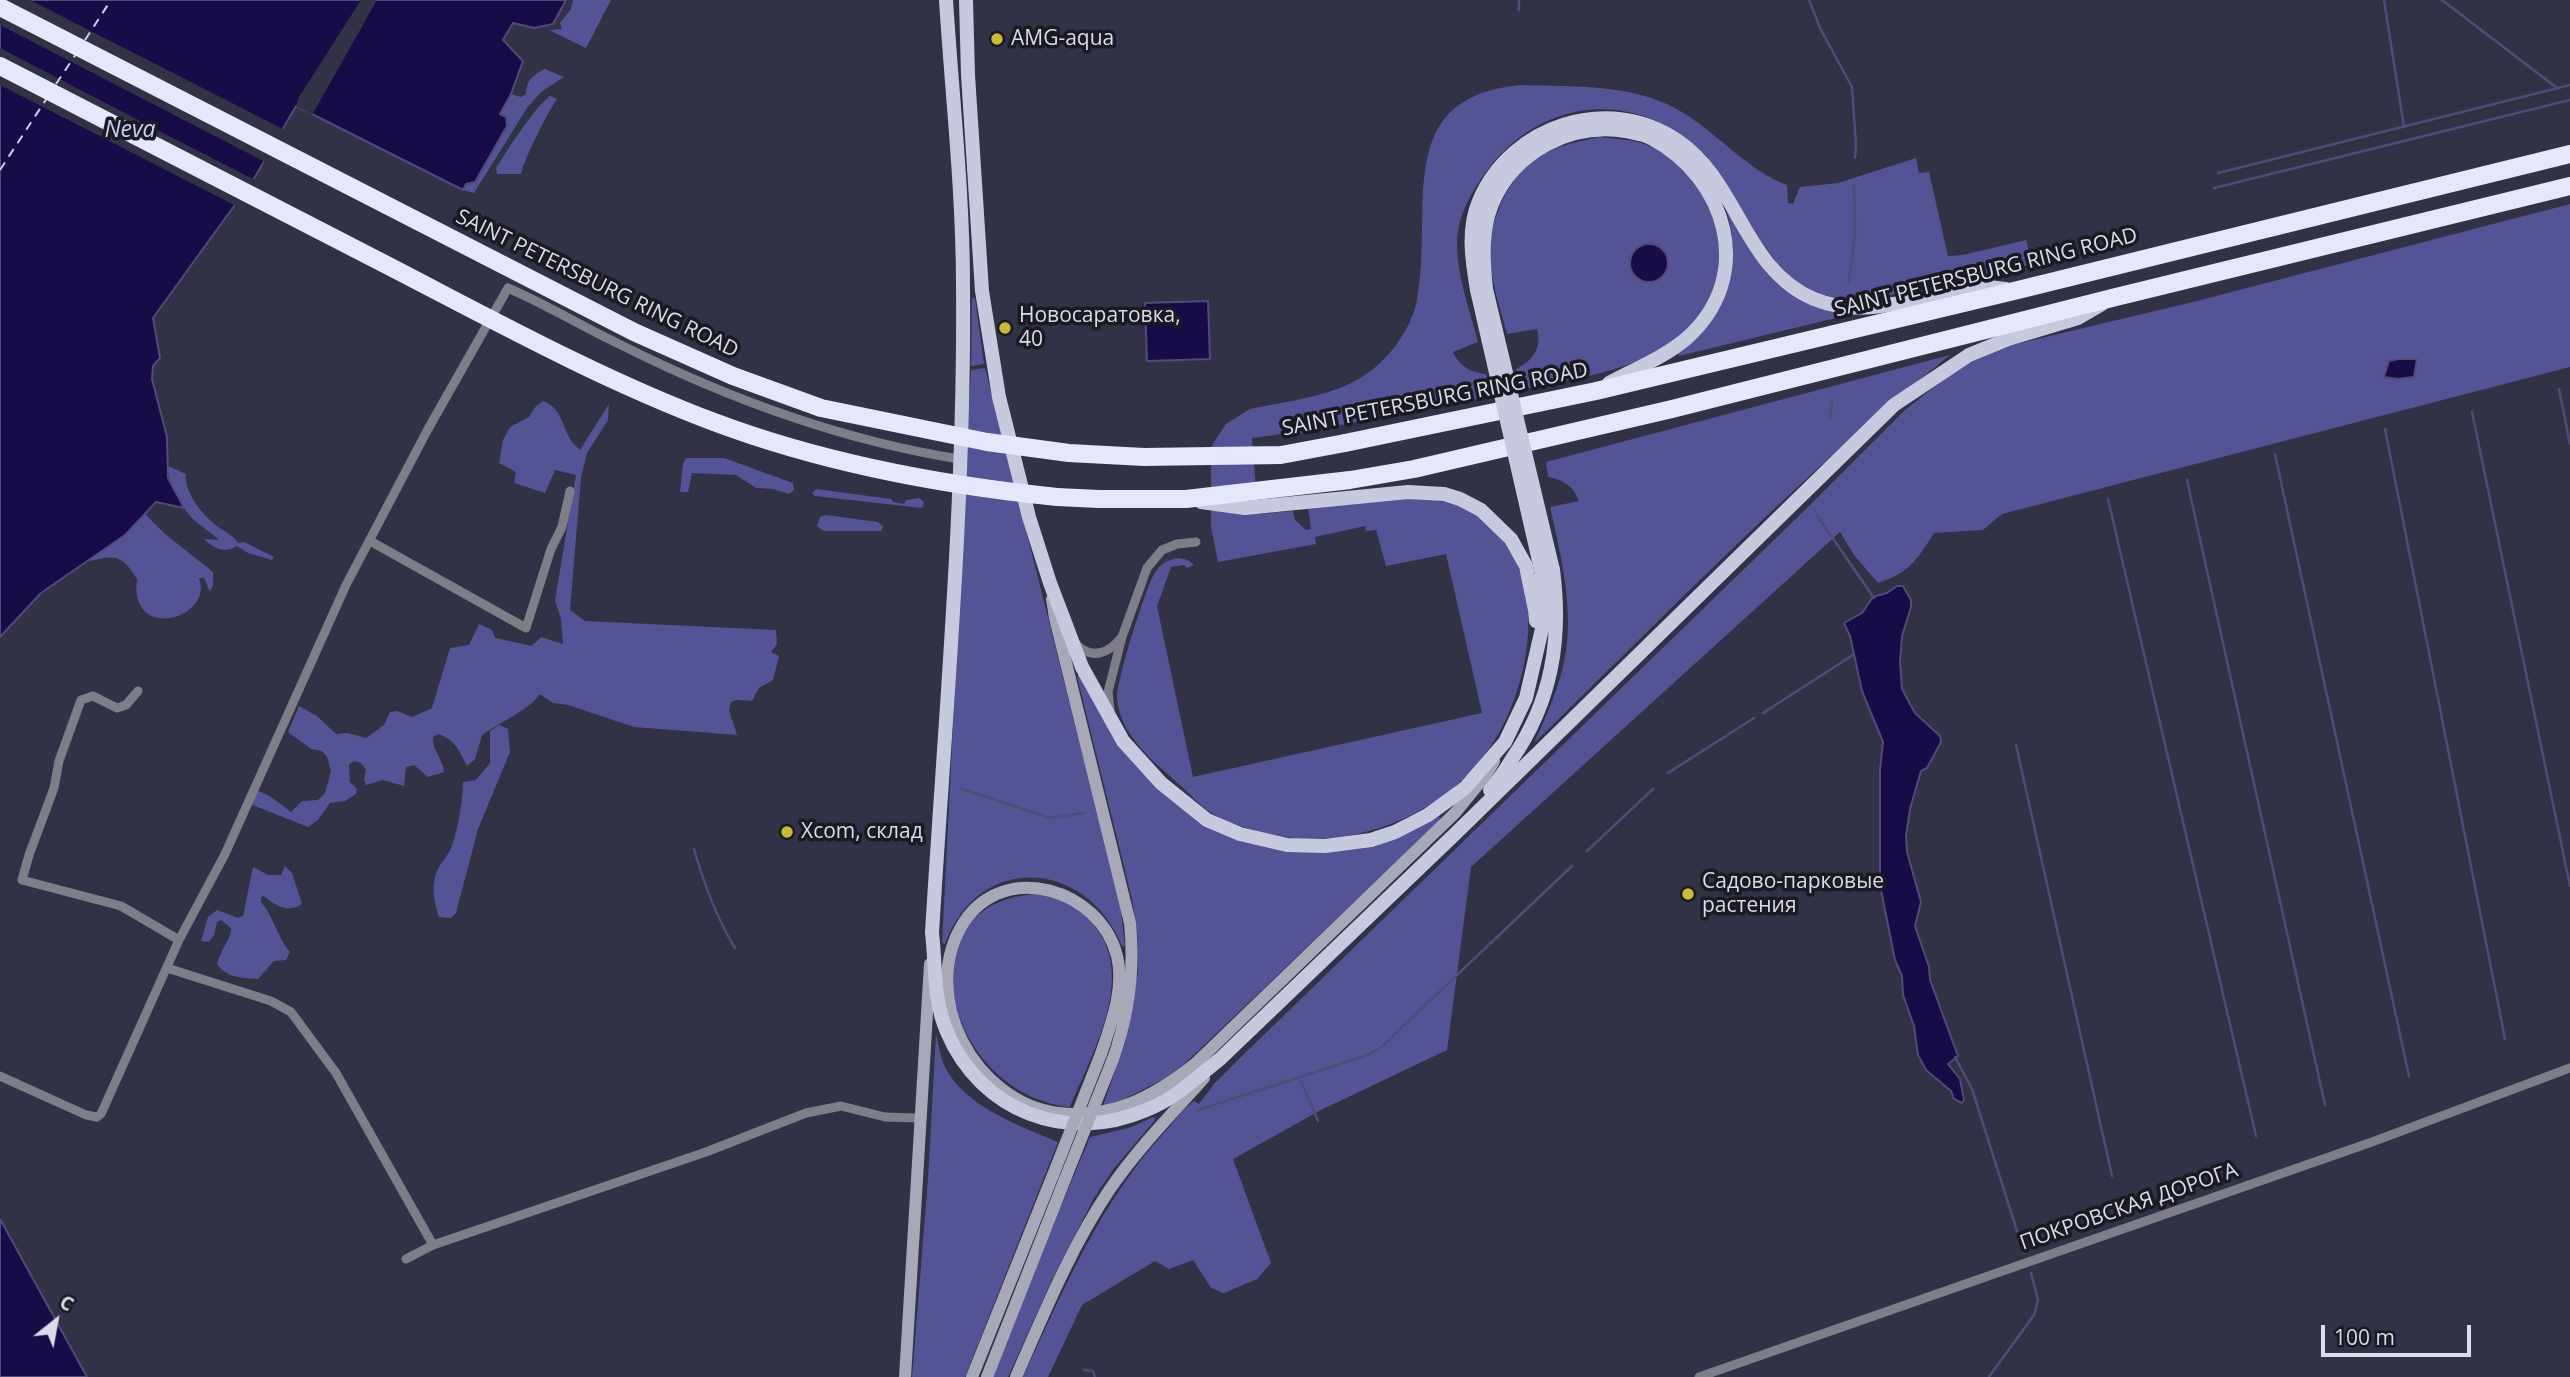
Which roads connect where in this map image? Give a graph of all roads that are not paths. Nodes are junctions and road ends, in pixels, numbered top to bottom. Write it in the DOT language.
graph roads {
  1 [pos="946,0"];
  2 [pos="966,0"];
  3 [pos="0,7"];
  4 [pos="0,66"];
  5 [pos="2570,154"];
  6 [pos="2570,186"];
  7 [pos="1481,289"];
  8 [pos="2018,290"];
  9 [pos="2116,297"];
  10 [pos="1596,391"];
  11 [pos="959,459"];
  12 [pos="570,491"];
  13 [pos="1186,499"];
  14 [pos="370,541"];
  15 [pos="1196,542"];
  16 [pos="1547,572"];
  17 [pos="1050,583"];
  18 [pos="1122,637"];
  19 [pos="1072,639"];
  20 [pos="1536,652"];
  21 [pos="138,691"];
  22 [pos="1112,722"];
  23 [pos="1505,742"];
  24 [pos="1455,834"];
  25 [pos="932,933"];
  26 [pos="178,940"];
  27 [pos="167,968"];
  28 [pos="1107,1057"];
  29 [pos="1220,1059"];
  30 [pos="2570,1068"];
  31 [pos="0,1076"];
  32 [pos="919,1118"];
  33 [pos="1059,1177"];
  34 [pos="433,1245"];
  35 [pos="406,1259"];
  36 [pos="905,1377"];
  37 [pos="972,1377"];
  38 [pos="987,1377"];
  39 [pos="1016,1377"];
  40 [pos="1699,1377"];
  1 -- 11 [label="main road"];
  2 -- 17 [label="main road"];
  3 -- 10 [label="highway, SAINT PETERSBURG RING ROAD, bridge"];
  4 -- 13 [label="highway, bridge"];
  5 -- 8 [label="highway, SAINT PETERSBURG RING ROAD"];
  6 -- 9 [label="highway"];
  7 -- 8 [label="main road"];
  7 -- 10 [label="main road"];
  7 -- 16 [label="main road, bridge"];
  8 -- 10 [label="highway, SAINT PETERSBURG RING ROAD"];
  9 -- 13 [label="highway"];
  9 -- 24 [label="main road"];
  11 -- 14 [label="street"];
  11 -- 25 [label="main road"];
  12 -- 14 [label="street"];
  13 -- 20 [label="main road"];
  14 -- 26 [label="street"];
  15 -- 18 [label="street"];
  16 -- 20 [label="main road"];
  16 -- 24 [label="main road"];
  17 -- 19 [label="main road"];
  17 -- 28 [label="main road"];
  18 -- 19 [label="street"];
  18 -- 22 [label="street"];
  19 -- 22 [label="main road"];
  20 -- 23 [label="main road"];
  21 -- 26 [label="street"];
  22 -- 23 [label="main road"];
  23 -- 28 [label="main road"];
  24 -- 29 [label="main road"];
  25 -- 29 [label="main road"];
  25 -- 32 [label="main road"];
  26 -- 27 [label="street"];
  27 -- 31 [label="street"];
  27 -- 34 [label="street"];
  28 -- 33 [label="main road, bridge"];
  29 -- 39 [label="main road"];
  30 -- 40 [label="street, ПОКРОВСКАЯ ДОРОГА"];
  32 -- 34 [label="street"];
  32 -- 36 [label="main road"];
  33 -- 37 [label="main road"];
  33 -- 38 [label="main road"];
  34 -- 35 [label="street"];
}
